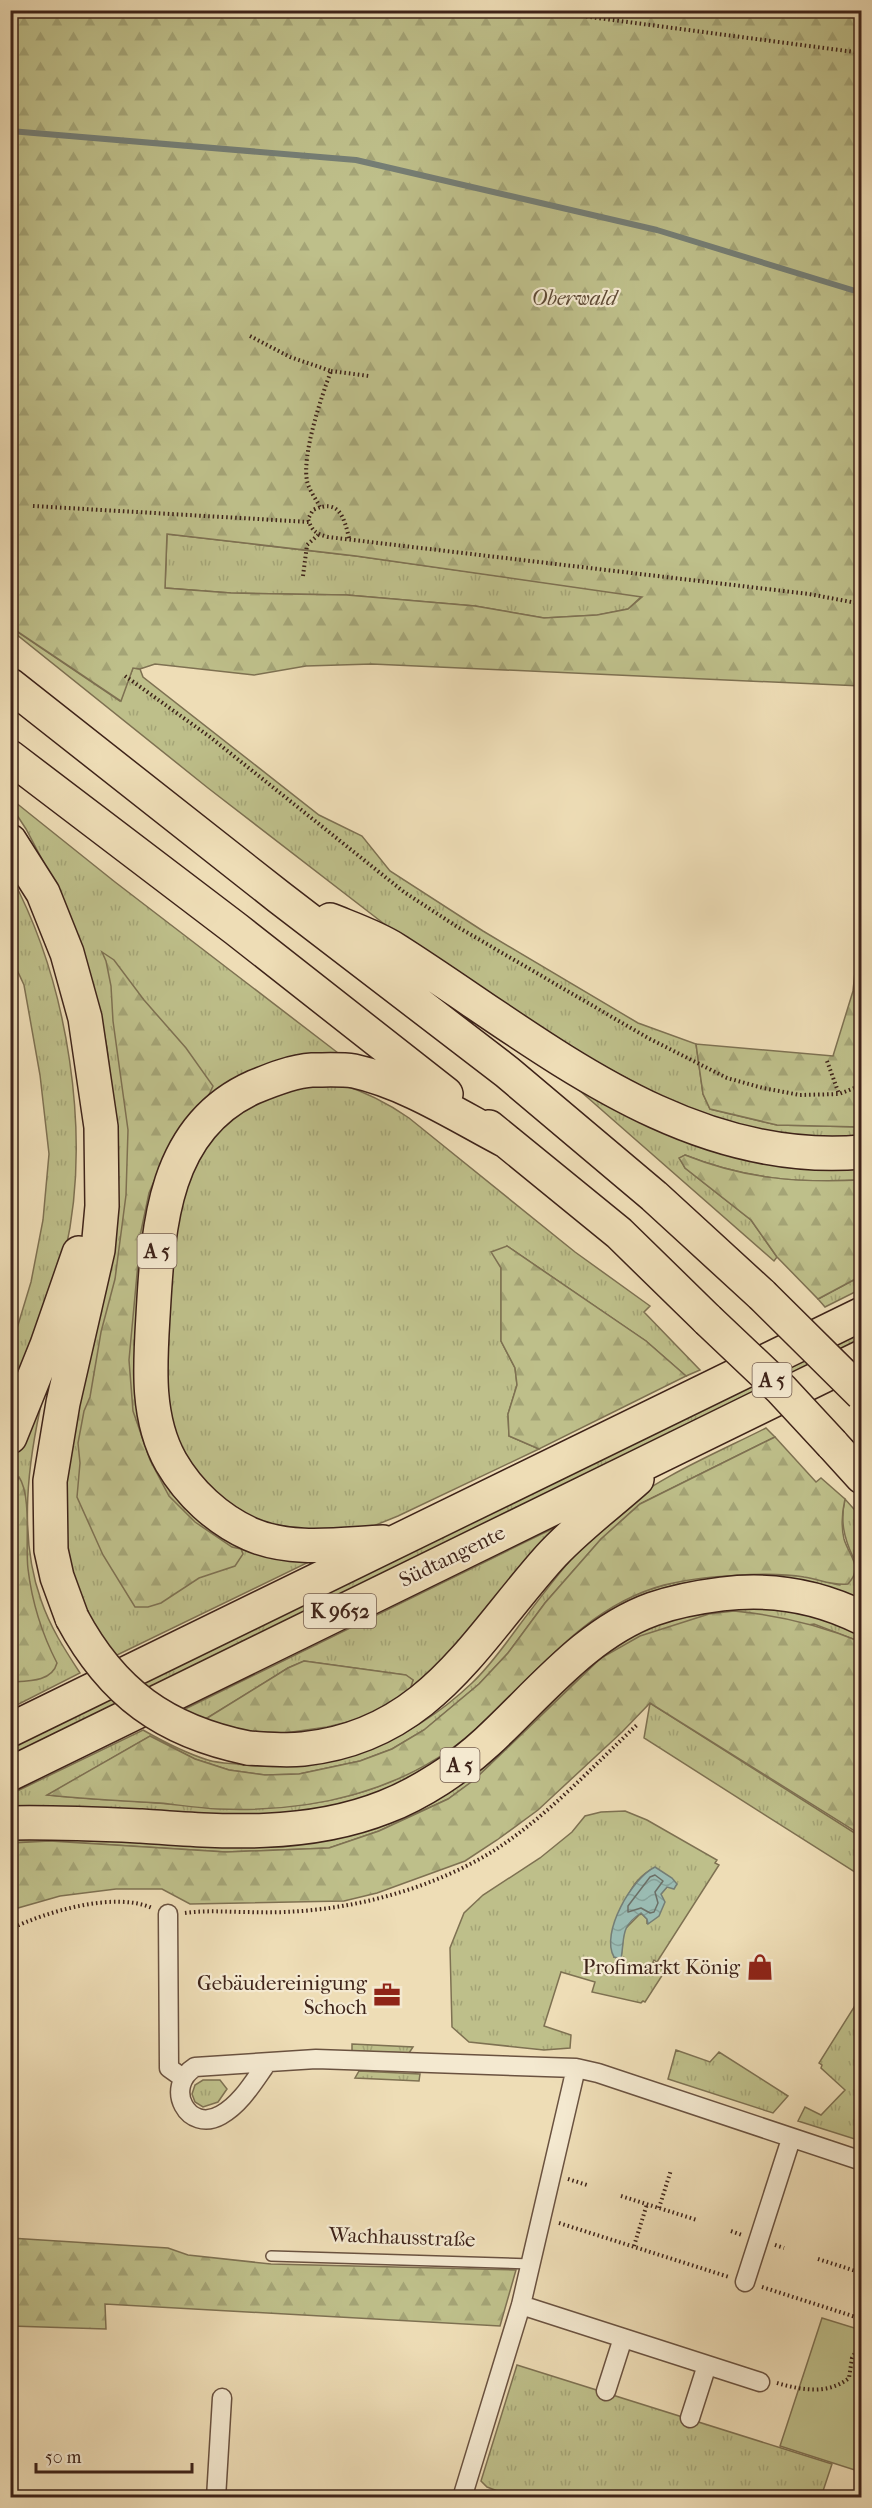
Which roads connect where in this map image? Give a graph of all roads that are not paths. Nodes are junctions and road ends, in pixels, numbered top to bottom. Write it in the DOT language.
graph roads {
  1 [pos="10,685"];
  2 [pos="10,758"];
  3 [pos="10,841"];
  4 [pos="279,897"];
  5 [pos="506,1141"];
  6 [pos="861,1152"];
  7 [pos="101,1176"];
  8 [pos="861,1314"];
  9 [pos="861,1357"];
  10 [pos="861,1394"];
  11 [pos="10,1437"];
  12 [pos="670,1451"];
  13 [pos="861,1477"];
  14 [pos="397,1541"];
  15 [pos="861,1618"];
  16 [pos="10,1731"];
  17 [pos="10,1774"];
  18 [pos="10,1823"];
  19 [pos="174,1914"];
  20 [pos="267,2063"];
  21 [pos="576,2068"];
  22 [pos="183,2078"];
  23 [pos="791,2139"];
  24 [pos="861,2161"];
  25 [pos="271,2256"];
  26 [pos="531,2264"];
  27 [pos="745,2282"];
  28 [pos="521,2305"];
  29 [pos="623,2338"];
  30 [pos="707,2365"];
  31 [pos="760,2382"];
  32 [pos="606,2391"];
  33 [pos="222,2398"];
  34 [pos="690,2418"];
  35 [pos="216,2498"];
  36 [pos="462,2498"];
  1 -- 4 [label="highway, A 5"];
  2 -- 5 [label="highway, A 5"];
  3 -- 7 [label="highway"];
  4 -- 6 [label="highway, A 5"];
  4 -- 10 [label="highway, A 5, bridge"];
  5 -- 13 [label="highway, A 5, bridge"];
  5 -- 14 [label="highway, A 5"];
  7 -- 11 [label="highway"];
  7 -- 12 [label="highway, K 9652, bridge"];
  8 -- 14 [label="highway, Südtangente / K 9652"];
  9 -- 12 [label="highway, Südtangente / K 9652"];
  12 -- 17 [label="highway, Südtangente / K 9652"];
  14 -- 16 [label="highway, Südtangente / K 9652"];
  15 -- 18 [label="highway, A 5"];
  19 -- 22 [label="street"];
  20 -- 21 [label="street"];
  20 -- 22 [label="street"];
  20 -- 22 [label="street"];
  21 -- 23 [label="street"];
  21 -- 26 [label="street"];
  23 -- 24 [label="street"];
  23 -- 27 [label="street"];
  25 -- 26 [label="lane, Wachhausstraße"];
  26 -- 28 [label="street"];
  28 -- 29 [label="street"];
  28 -- 36 [label="street"];
  29 -- 30 [label="street"];
  29 -- 32 [label="street"];
  30 -- 31 [label="street"];
  30 -- 34 [label="street"];
  33 -- 35 [label="street"];
}
